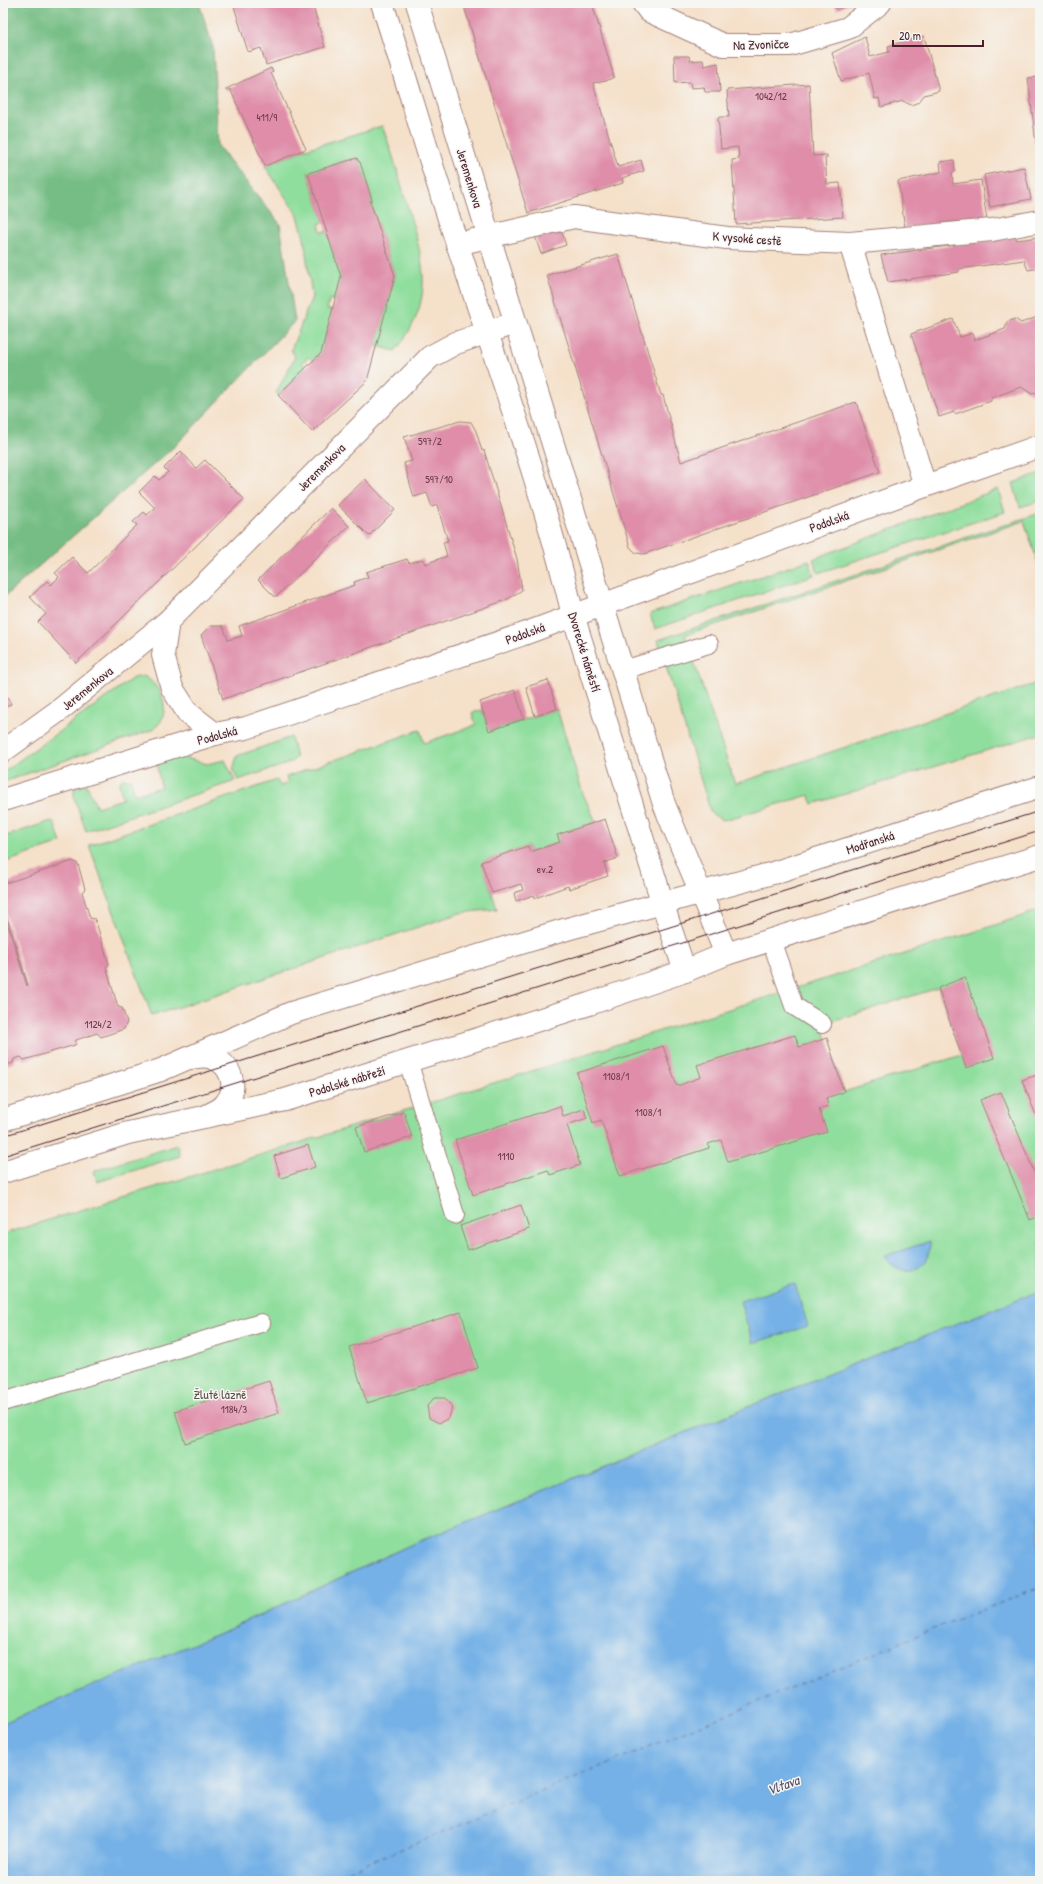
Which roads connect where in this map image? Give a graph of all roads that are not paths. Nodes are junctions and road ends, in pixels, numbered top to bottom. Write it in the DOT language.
graph roads {
  1 [pos="382,3"];
  2 [pos="417,3"];
  3 [pos="643,3"];
  4 [pos="880,3"];
  5 [pos="1040,221"];
  6 [pos="488,237"];
  7 [pos="850,243"];
  8 [pos="457,244"];
  9 [pos="516,323"];
  10 [pos="487,333"];
  11 [pos="1040,446"];
  12 [pos="925,486"];
  13 [pos="602,605"];
  14 [pos="573,615"];
  15 [pos="168,621"];
  16 [pos="709,644"];
  17 [pos="623,670"];
  18 [pos="216,734"];
  19 [pos="3,751"];
  20 [pos="1040,787"];
  21 [pos="3,800"];
  22 [pos="1040,856"];
  23 [pos="700,894"];
  24 [pos="663,903"];
  25 [pos="771,940"];
  26 [pos="726,954"];
  27 [pos="685,971"];
  28 [pos="822,1024"];
  29 [pos="185,1059"];
  30 [pos="408,1062"];
  31 [pos="204,1117"];
  32 [pos="3,1120"];
  33 [pos="3,1172"];
  34 [pos="455,1215"];
  35 [pos="261,1323"];
  36 [pos="3,1402"];
  1 -- 8 [label="street"];
  2 -- 6 [label="street, Jeremenkova"];
  3 -- 4 [label="street, Na Zvoničce"];
  5 -- 7 [label="street, K vysoké cestě"];
  6 -- 7 [label="street, K vysoké cestě"];
  6 -- 8 [label="street, K vysoké cestě"];
  6 -- 9 [label="street, Jeremenkova"];
  7 -- 12 [label="street"];
  8 -- 10 [label="street"];
  9 -- 10 [label="street, Jeremenkova"];
  9 -- 13 [label="street"];
  10 -- 14 [label="street, Dvorecké náměstí"];
  10 -- 15 [label="street, Jeremenkova"];
  11 -- 12 [label="street, Podolská"];
  12 -- 13 [label="street, Podolská"];
  13 -- 14 [label="street, Podolská"];
  13 -- 17 [label="street"];
  14 -- 18 [label="street, Podolská"];
  14 -- 24 [label="street, Dvorecké náměstí"];
  15 -- 18 [label="street"];
  15 -- 19 [label="street, Jeremenkova"];
  16 -- 17 [label="lane"];
  17 -- 23 [label="street"];
  18 -- 21 [label="street, Podolská"];
  20 -- 23 [label="street, Modřanská"];
  22 -- 25 [label="street"];
  23 -- 24 [label="street, Modřanská"];
  23 -- 26 [label="street"];
  24 -- 27 [label="street, Dvorecké náměstí"];
  24 -- 29 [label="street"];
  25 -- 26 [label="street"];
  25 -- 28 [label="lane"];
  26 -- 27 [label="street, Podolské nábřeží"];
  27 -- 30 [label="street, Podolské nábřeží"];
  29 -- 31 [label="street"];
  29 -- 32 [label="street"];
  30 -- 31 [label="street, Podolské nábřeží"];
  30 -- 34 [label="lane"];
  31 -- 33 [label="street, Podolské nábřeží"];
  35 -- 36 [label="lane"];
}
